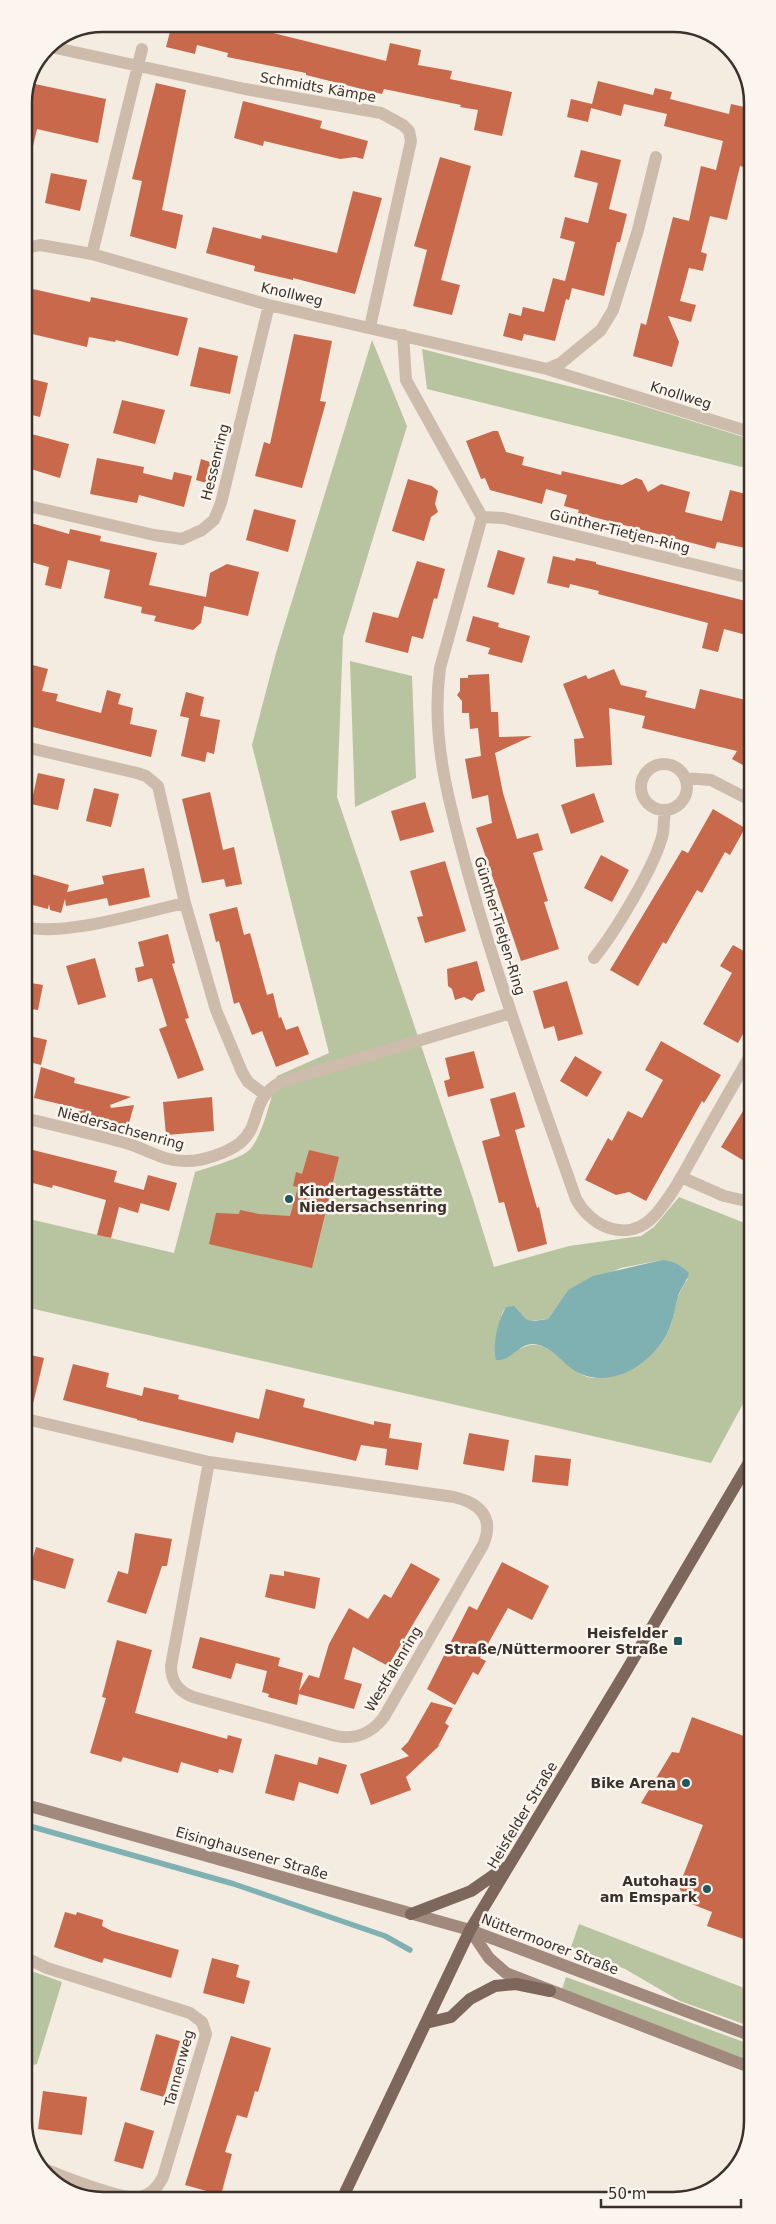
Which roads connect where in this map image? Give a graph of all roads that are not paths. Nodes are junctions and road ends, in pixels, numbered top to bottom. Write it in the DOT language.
graph roads {
  1 [pos="58,49"];
  2 [pos="142,49"];
  3 [pos="138,67"];
  4 [pos="656,158"];
  5 [pos="32,246"];
  6 [pos="92,254"];
  7 [pos="269,305"];
  8 [pos="370,327"];
  9 [pos="403,334"];
  10 [pos="547,369"];
  11 [pos="744,430"];
  12 [pos="32,507"];
  13 [pos="482,517"];
  14 [pos="744,577"];
  15 [pos="32,749"];
  16 [pos="685,778"];
  17 [pos="744,797"];
  18 [pos="665,810"];
  19 [pos="185,903"];
  20 [pos="32,928"];
  21 [pos="594,958"];
  22 [pos="511,1013"];
  23 [pos="744,1066"];
  24 [pos="264,1094"];
  25 [pos="32,1120"];
  26 [pos="681,1177"];
  27 [pos="744,1200"];
  28 [pos="32,1420"];
  29 [pos="209,1462"];
  30 [pos="744,1470"];
  31 [pos="32,1808"];
  32 [pos="509,1866"];
  33 [pos="411,1914"];
  34 [pos="470,1930"];
  35 [pos="32,1961"];
  36 [pos="550,1991"];
  37 [pos="426,2023"];
  38 [pos="744,2033"];
  39 [pos="744,2065"];
  40 [pos="56,2174"];
  41 [pos="109,2191"];
  42 [pos="152,2191"];
  43 [pos="346,2191"];
  1 -- 3 [label="street, Schmidts Kämpe"];
  2 -- 3 [label="street"];
  3 -- 6 [label="street"];
  3 -- 8 [label="street, Schmidts Kämpe"];
  4 -- 10 [label="street"];
  5 -- 6 [label="street, Knollweg"];
  6 -- 7 [label="street, Knollweg"];
  7 -- 8 [label="street, Knollweg"];
  7 -- 12 [label="street, Hessenring"];
  8 -- 9 [label="street, Knollweg"];
  9 -- 10 [label="street, Knollweg"];
  9 -- 13 [label="street"];
  10 -- 11 [label="street, Knollweg"];
  13 -- 14 [label="street, Günther-Tietjen-Ring"];
  13 -- 22 [label="street, Günther-Tietjen-Ring"];
  15 -- 19 [label="street"];
  16 -- 17 [label="street"];
  16 -- 18 [label="street"];
  16 -- 18 [label="street"];
  18 -- 21 [label="street"];
  19 -- 20 [label="street"];
  19 -- 24 [label="street"];
  22 -- 24 [label="street"];
  22 -- 26 [label="street, Günther-Tietjen-Ring"];
  23 -- 26 [label="street, Günther-Tietjen-Ring"];
  24 -- 25 [label="street, Niedersachsenring"];
  26 -- 27 [label="street"];
  28 -- 29 [label="street, Westfalenring"];
  29 -- 29 [label="street, Westfalenring"];
  30 -- 32 [label="main road, Heisfelder Straße"];
  31 -- 33 [label="street, Eisinghausener Straße"];
  32 -- 33 [label="main road"];
  32 -- 34 [label="main road, Heisfelder Straße"];
  33 -- 34 [label="street, Eisinghausener Straße"];
  34 -- 36 [label="street, Nüttermoorer Straße"];
  34 -- 37 [label="main road, Heisfelder Straße"];
  34 -- 38 [label="street, Nüttermoorer Straße"];
  35 -- 42 [label="street, Tannenweg"];
  36 -- 37 [label="main road"];
  36 -- 39 [label="street, Nüttermoorer Straße"];
  37 -- 43 [label="main road, Heisfelder Straße"];
  40 -- 41 [label="street, Tannenweg"];
}
